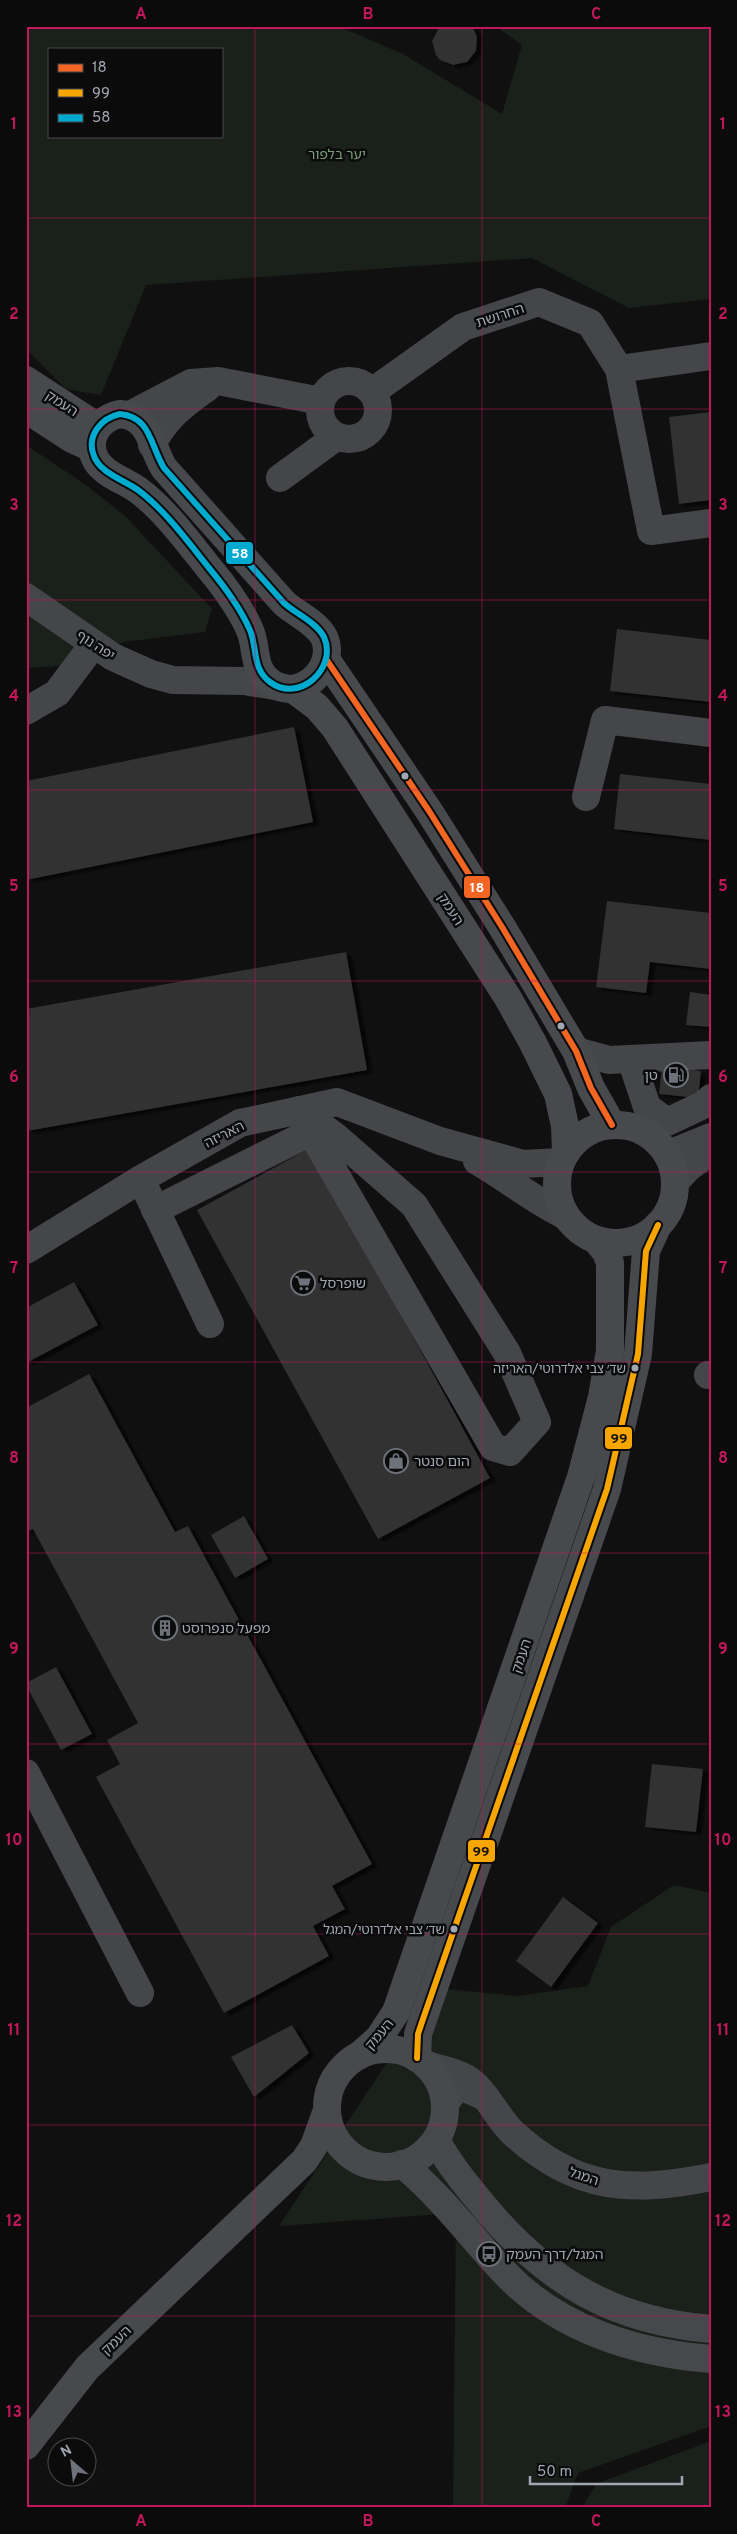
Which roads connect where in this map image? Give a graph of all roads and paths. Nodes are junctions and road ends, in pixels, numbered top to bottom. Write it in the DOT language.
graph roads {
  1 [pos="711,356"];
  2 [pos="619,369"];
  3 [pos="26,380"];
  4 [pos="218,381"];
  5 [pos="372,392"];
  6 [pos="321,401"];
  7 [pos="26,409"];
  8 [pos="130,415"];
  9 [pos="95,437"];
  10 [pos="336,437"];
  11 [pos="152,444"];
  12 [pos="280,478"];
  13 [pos="711,523"];
  14 [pos="26,597"];
  15 [pos="93,645"];
  16 [pos="253,647"];
  17 [pos="326,659"];
  18 [pos="173,680"];
  19 [pos="287,688"];
  20 [pos="26,711"];
  21 [pos="711,733"];
  22 [pos="586,797"];
  23 [pos="576,1051"];
  24 [pos="711,1055"];
  25 [pos="631,1059"];
  26 [pos="711,1098"];
  27 [pos="305,1121"];
  28 [pos="612,1125"];
  29 [pos="711,1137"];
  30 [pos="440,1141"];
  31 [pos="711,1151"];
  32 [pos="666,1152"];
  33 [pos="564,1157"];
  34 [pos="141,1179"];
  35 [pos="675,1182"];
  36 [pos="155,1210"];
  37 [pos="566,1216"];
  38 [pos="658,1226"];
  39 [pos="596,1240"];
  40 [pos="26,1250"];
  41 [pos="210,1324"];
  42 [pos="26,1773"];
  43 [pos="140,1994"];
  44 [pos="360,2055"];
  45 [pos="422,2062"];
  46 [pos="485,2097"];
  47 [pos="445,2103"];
  48 [pos="327,2110"];
  49 [pos="436,2140"];
  50 [pos="349,2154"];
  51 [pos="402,2164"];
  52 [pos="711,2177"];
  53 [pos="238,2222"];
  54 [pos="711,2329"];
  55 [pos="711,2359"];
  56 [pos="26,2446"];
  1 -- 2 [label="street"];
  2 -- 5 [label="street, החרושת"];
  2 -- 13 [label="street, החרושת"];
  3 -- 9 [label="main road, העמק"];
  4 -- 6 [label="street"];
  4 -- 8 [label="street"];
  4 -- 11 [label="street"];
  5 -- 6 [label="street"];
  5 -- 10 [label="street"];
  6 -- 10 [label="street"];
  7 -- 9 [label="main road, העמק"];
  8 -- 9 [label="main road"];
  8 -- 11 [label="main road"];
  9 -- 16 [label="main road, העמק"];
  10 -- 12 [label="street"];
  11 -- 17 [label="main road"];
  14 -- 15 [label="street, יפה נוף"];
  15 -- 18 [label="street, יפה נוף"];
  15 -- 20 [label="street"];
  16 -- 18 [label="street, יפה נוף"];
  16 -- 19 [label="main road, העמק"];
  17 -- 19 [label="main road"];
  17 -- 23 [label="main road"];
  18 -- 19 [label="street, יפה נוף"];
  19 -- 33 [label="main road, העמק"];
  21 -- 22 [label="street"];
  23 -- 25 [label="street"];
  23 -- 28 [label="main road"];
  24 -- 25 [label="street"];
  25 -- 26 [label="street"];
  27 -- 27 [label="street"];
  27 -- 30 [label="street, האריזה"];
  27 -- 34 [label="street, האריזה"];
  27 -- 36 [label="street"];
  28 -- 32 [label="main road"];
  28 -- 33 [label="main road"];
  29 -- 32 [label="street"];
  30 -- 33 [label="street, האריזה"];
  30 -- 37 [label="street, האריזה"];
  31 -- 35 [label="street"];
  32 -- 35 [label="main road"];
  33 -- 37 [label="main road"];
  34 -- 36 [label="street"];
  34 -- 40 [label="street, האריזה"];
  35 -- 38 [label="main road"];
  36 -- 41 [label="street"];
  37 -- 39 [label="main road"];
  38 -- 39 [label="main road"];
  38 -- 45 [label="main road, העמק"];
  39 -- 44 [label="main road, העמק"];
  42 -- 43 [label="street"];
  44 -- 45 [label="main road"];
  44 -- 48 [label="main road"];
  45 -- 46 [label="street, המגל"];
  45 -- 47 [label="main road"];
  46 -- 47 [label="street, המגל"];
  46 -- 52 [label="street, המגל"];
  47 -- 49 [label="main road"];
  48 -- 50 [label="main road"];
  48 -- 53 [label="main road, העמק"];
  49 -- 51 [label="main road"];
  49 -- 54 [label="highway"];
  50 -- 51 [label="main road"];
  50 -- 53 [label="main road, העמק"];
  51 -- 55 [label="highway"];
  53 -- 56 [label="main road, העמק"];
}
